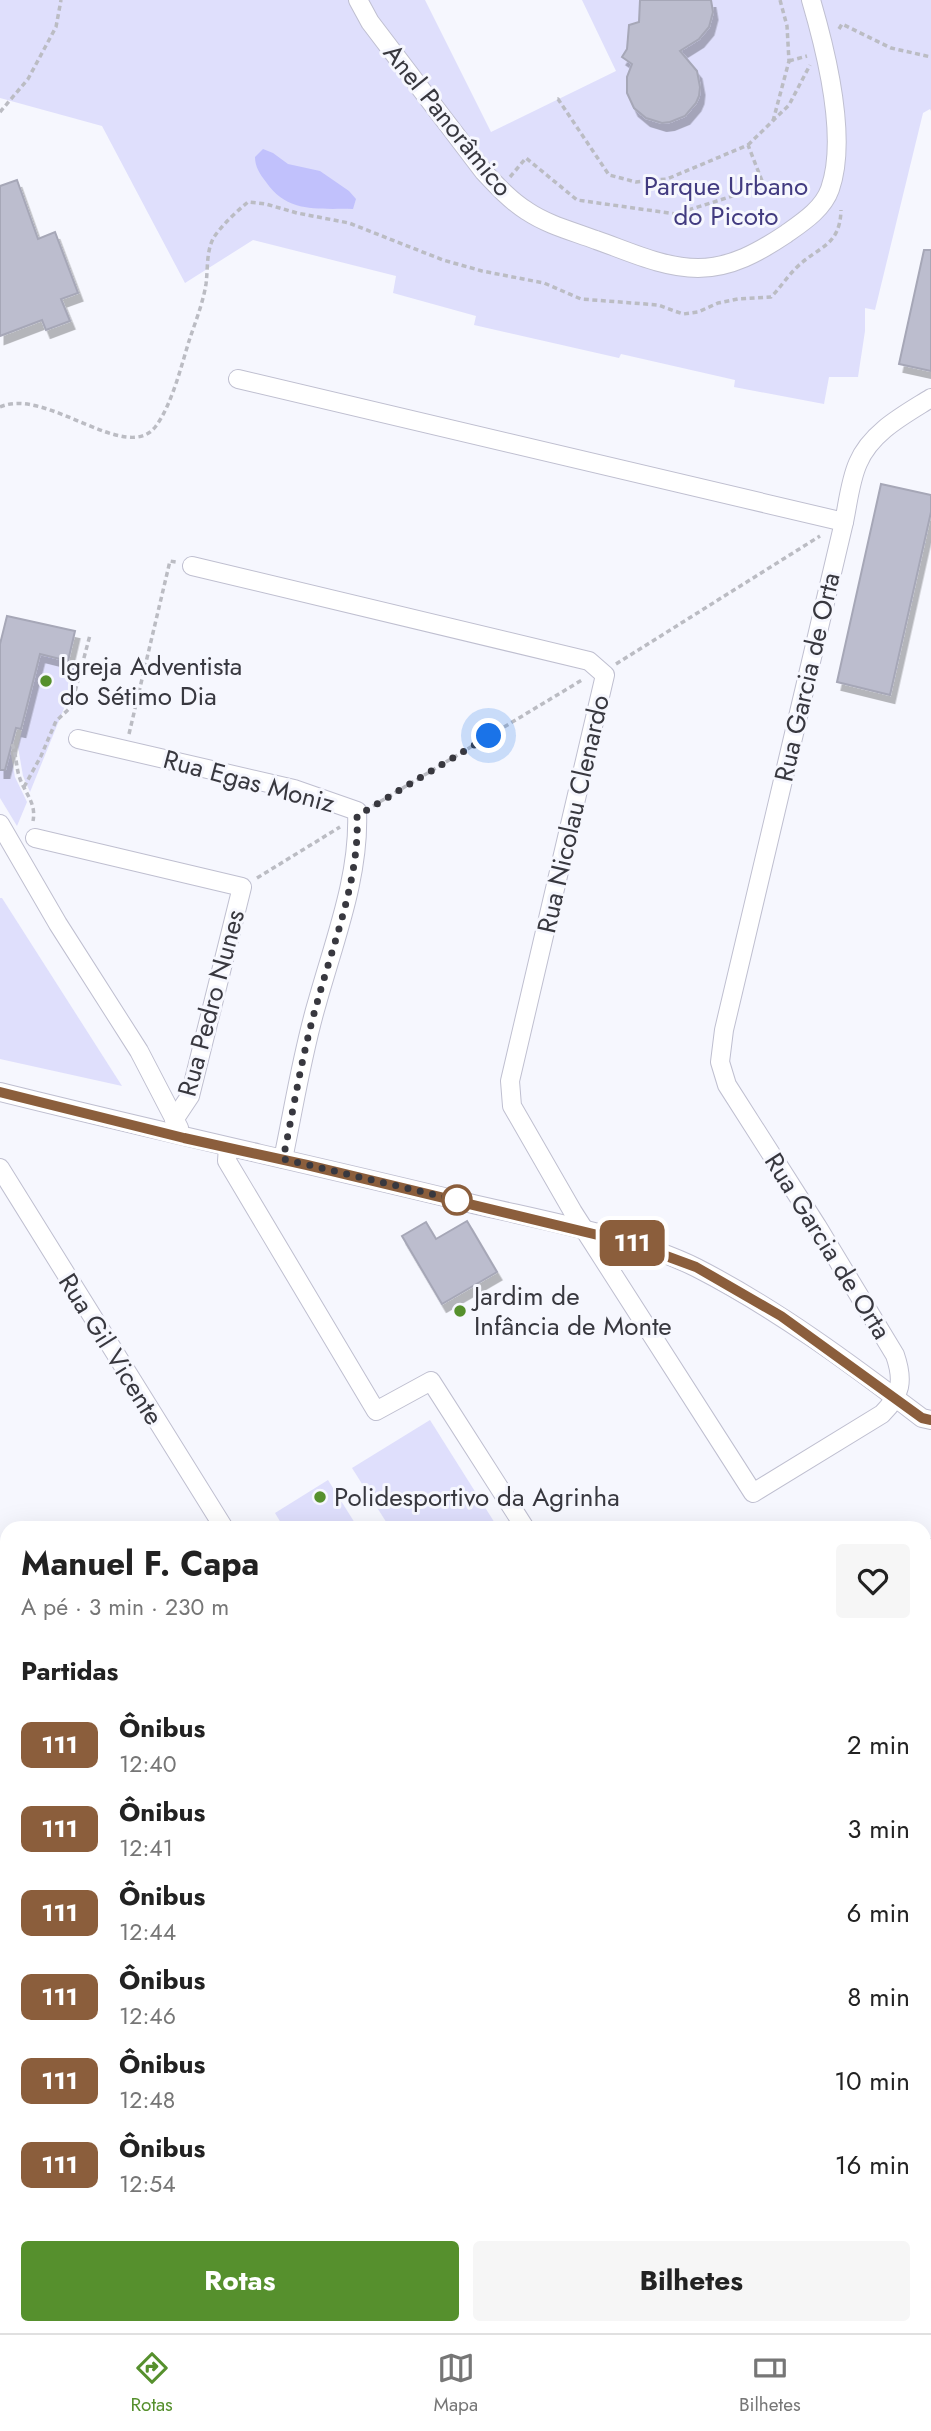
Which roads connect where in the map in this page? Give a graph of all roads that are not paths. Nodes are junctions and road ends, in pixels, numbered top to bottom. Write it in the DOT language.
graph roads {
  1 [pos="358,0"];
  2 [pos="811,0"];
  3 [pos="238,379"];
  4 [pos="931,398"];
  5 [pos="844,522"];
  6 [pos="192,566"];
  7 [pos="78,739"];
  8 [pos="0,824"];
  9 [pos="33,833"];
  10 [pos="0,1092"];
  11 [pos="174,1120"];
  12 [pos="184,1138"];
  13 [pos="228,1147"];
  14 [pos="283,1159"];
  15 [pos="0,1168"];
  16 [pos="586,1232"];
  17 [pos="897,1399"];
  18 [pos="931,1420"];
  19 [pos="220,1521"];
  20 [pos="520,1521"];
  1 -- 2 [label="street, Anel Panorâmico"];
  3 -- 5 [label="street"];
  4 -- 5 [label="street, Rua Garcia de Orta"];
  5 -- 17 [label="street, Rua Garcia de Orta"];
  6 -- 16 [label="street, Rua Nicolau Clenardo"];
  7 -- 14 [label="street, Rua Egas Moniz"];
  8 -- 11 [label="street"];
  9 -- 11 [label="street, Rua Pedro Nunes"];
  10 -- 12 [label="street"];
  11 -- 12 [label="street"];
  12 -- 13 [label="street"];
  13 -- 14 [label="street"];
  13 -- 20 [label="street"];
  14 -- 16 [label="street"];
  15 -- 19 [label="street, Rua Gil Vicente"];
  16 -- 17 [label="street"];
  16 -- 17 [label="street, Rua Nicolau Clenardo"];
  17 -- 18 [label="street"];
}
